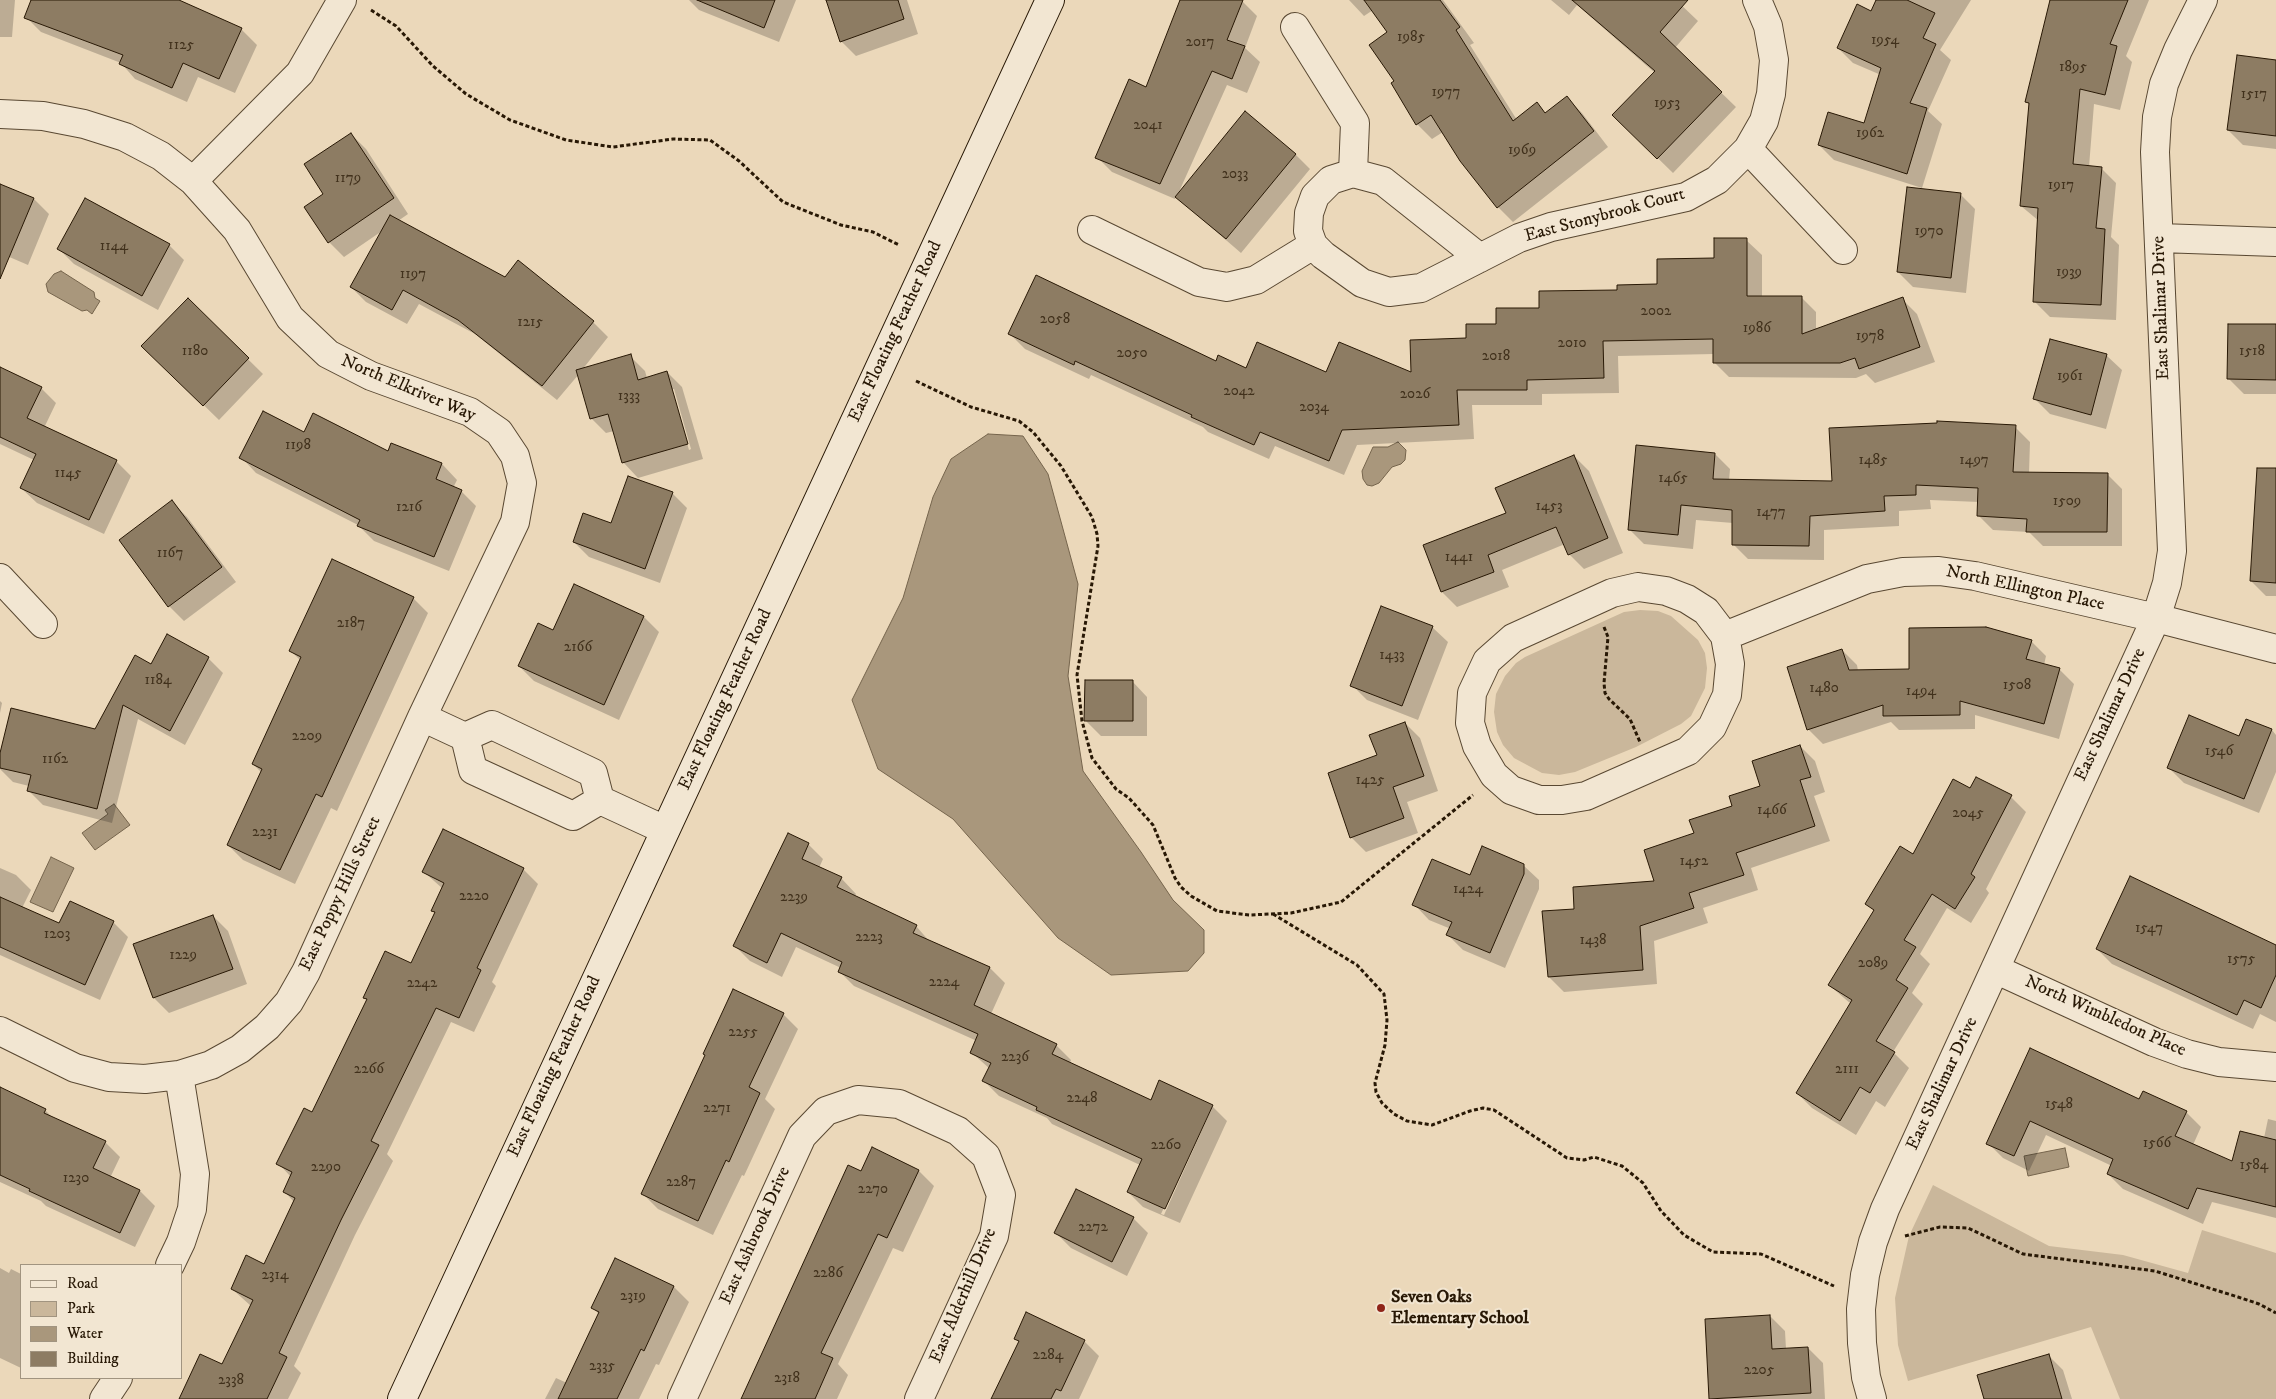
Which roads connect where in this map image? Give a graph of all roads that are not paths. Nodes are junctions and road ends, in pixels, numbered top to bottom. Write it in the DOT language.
graph roads {
  1 [pos="342,0"];
  2 [pos="1050,0"];
  3 [pos="1757,0"];
  4 [pos="2203,0"];
  5 [pos="1294,27"];
  6 [pos="0,114"];
  7 [pos="1748,149"];
  8 [pos="1353,173"];
  9 [pos="193,181"];
  10 [pos="1092,230"];
  11 [pos="2160,238"];
  12 [pos="2276,242"];
  13 [pos="1313,245"];
  14 [pos="1843,250"];
  15 [pos="1480,258"];
  16 [pos="522,483"];
  17 [pos="0,578"];
  18 [pos="2156,618"];
  19 [pos="42,624"];
  20 [pos="1726,636"];
  21 [pos="2276,649"];
  22 [pos="422,717"];
  23 [pos="465,737"];
  24 [pos="600,800"];
  25 [pos="665,830"];
  26 [pos="1995,969"];
  27 [pos="0,1031"];
  28 [pos="2276,1067"];
  29 [pos="179,1075"];
  30 [pos="858,1100"];
  31 [pos="170,1264"];
  32 [pos="117,1379"];
  33 [pos="104,1399"];
  34 [pos="402,1399"];
  35 [pos="682,1399"];
  36 [pos="919,1399"];
  37 [pos="1872,1399"];
  1 -- 9 [label="street"];
  2 -- 25 [label="street, East Floating Feather Road"];
  3 -- 7 [label="street, East Stonybrook Court"];
  4 -- 11 [label="street, East Shalimar Drive"];
  5 -- 8 [label="street"];
  6 -- 9 [label="street, North Elkriver Way"];
  7 -- 14 [label="street"];
  7 -- 15 [label="street, East Stonybrook Court"];
  8 -- 13 [label="street"];
  8 -- 15 [label="street"];
  9 -- 16 [label="street, North Elkriver Way"];
  10 -- 13 [label="street"];
  11 -- 12 [label="street"];
  11 -- 18 [label="street, East Shalimar Drive"];
  13 -- 15 [label="street, East Stonybrook Court"];
  16 -- 22 [label="street, East Poppy Hills Street"];
  17 -- 19 [label="street"];
  18 -- 20 [label="street, North Ellington Place"];
  18 -- 21 [label="street, North Ellington Place"];
  18 -- 26 [label="street, East Shalimar Drive"];
  20 -- 20 [label="street"];
  22 -- 23 [label="street"];
  22 -- 29 [label="street, East Poppy Hills Street"];
  23 -- 24 [label="street"];
  23 -- 24 [label="street"];
  24 -- 25 [label="street"];
  25 -- 34 [label="street, East Floating Feather Road"];
  26 -- 28 [label="street, North Wimbledon Place"];
  26 -- 37 [label="street, East Shalimar Drive"];
  27 -- 29 [label="street, East Poppy Hills Street"];
  29 -- 31 [label="street"];
  30 -- 35 [label="street, East Ashbrook Drive"];
  30 -- 36 [label="street, East Alderhill Drive"];
  32 -- 33 [label="street"];
}
